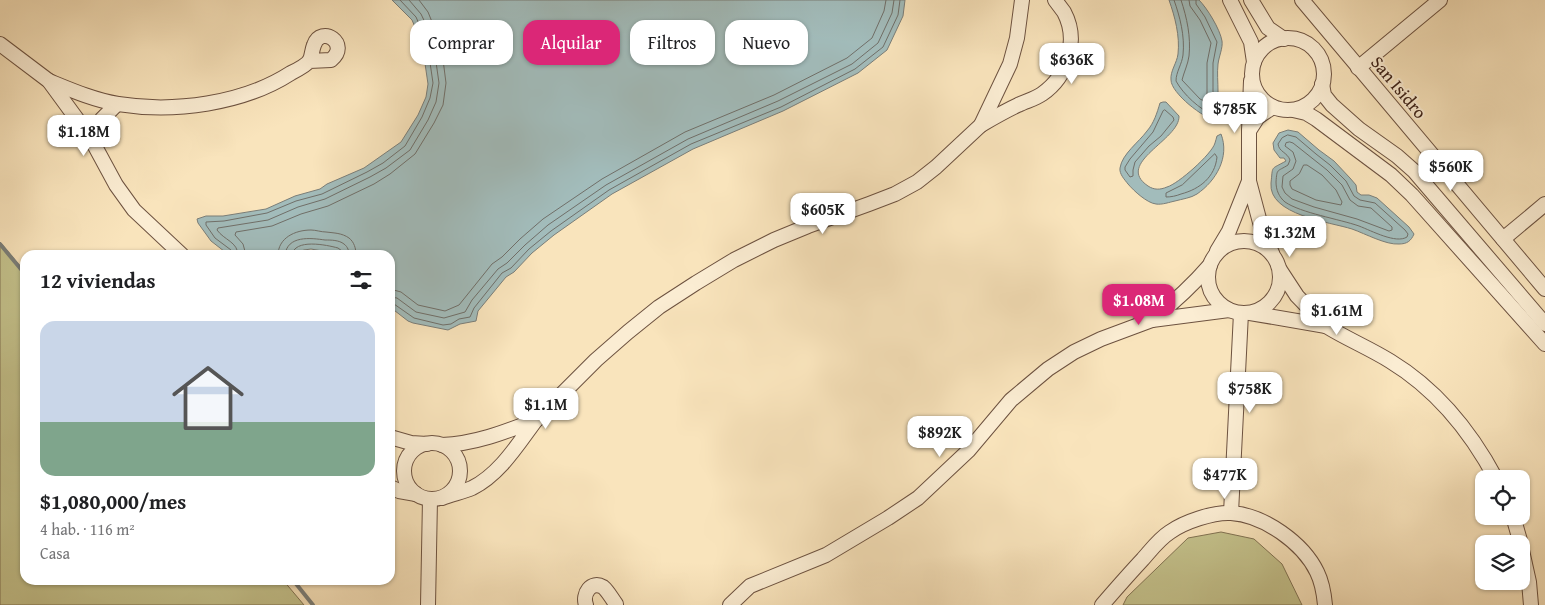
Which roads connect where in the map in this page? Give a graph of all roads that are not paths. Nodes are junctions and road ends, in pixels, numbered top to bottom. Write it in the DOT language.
graph roads {
  1 [pos="1022,0"];
  2 [pos="1054,0"];
  3 [pos="1230,0"];
  4 [pos="1251,0"];
  5 [pos="1302,0"];
  6 [pos="1440,0"];
  7 [pos="1284,39"];
  8 [pos="0,44"];
  9 [pos="309,61"];
  10 [pos="1253,67"];
  11 [pos="1358,68"];
  12 [pos="48,81"];
  13 [pos="1322,84"];
  14 [pos="117,104"];
  15 [pos="1273,107"];
  16 [pos="1293,110"];
  17 [pos="981,125"];
  18 [pos="1249,132"];
  19 [pos="90,137"];
  20 [pos="1248,181"];
  21 [pos="1545,204"];
  22 [pos="1503,239"];
  23 [pos="177,250"];
  24 [pos="1213,259"];
  25 [pos="1276,263"];
  26 [pos="1545,289"];
  27 [pos="1240,312"];
  28 [pos="1152,320"];
  29 [pos="1545,324"];
  30 [pos="1326,326"];
  31 [pos="1545,343"];
  32 [pos="536,420"];
  33 [pos="395,438"];
  34 [pos="435,444"];
  35 [pos="1492,470"];
  36 [pos="395,489"];
  37 [pos="416,494"];
  38 [pos="436,498"];
  39 [pos="1231,513"];
  40 [pos="1530,590"];
  41 [pos="428,605"];
  42 [pos="586,605"];
  43 [pos="617,605"];
  44 [pos="730,605"];
  45 [pos="1102,605"];
  46 [pos="1325,605"];
  47 [pos="1531,605"];
  1 -- 17 [label="street"];
  2 -- 17 [label="street"];
  3 -- 10 [label="street"];
  4 -- 7 [label="street"];
  5 -- 11 [label="street, San Isidro"];
  6 -- 11 [label="street"];
  7 -- 10 [label="street"];
  7 -- 13 [label="street"];
  8 -- 12 [label="street"];
  9 -- 14 [label="street"];
  10 -- 15 [label="street"];
  10 -- 18 [label="street"];
  11 -- 22 [label="street, San Isidro"];
  12 -- 14 [label="street"];
  12 -- 19 [label="street"];
  13 -- 16 [label="street"];
  13 -- 29 [label="street"];
  14 -- 19 [label="street"];
  15 -- 16 [label="street"];
  15 -- 18 [label="street"];
  16 -- 31 [label="street"];
  17 -- 32 [label="street"];
  18 -- 20 [label="street"];
  19 -- 23 [label="street"];
  20 -- 24 [label="street"];
  20 -- 25 [label="street"];
  21 -- 22 [label="street"];
  22 -- 26 [label="street, San Isidro"];
  24 -- 25 [label="street"];
  24 -- 27 [label="street"];
  24 -- 28 [label="street"];
  25 -- 27 [label="street"];
  25 -- 30 [label="street"];
  27 -- 28 [label="street"];
  27 -- 30 [label="street"];
  27 -- 39 [label="street"];
  28 -- 44 [label="street"];
  30 -- 35 [label="street"];
  32 -- 34 [label="street"];
  32 -- 38 [label="street"];
  33 -- 34 [label="street"];
  34 -- 37 [label="street"];
  34 -- 38 [label="street"];
  36 -- 37 [label="street"];
  37 -- 38 [label="street"];
  38 -- 41 [label="street"];
  39 -- 45 [label="street"];
  39 -- 46 [label="street"];
  40 -- 47 [label="street"];
  42 -- 43 [label="street"];
}
